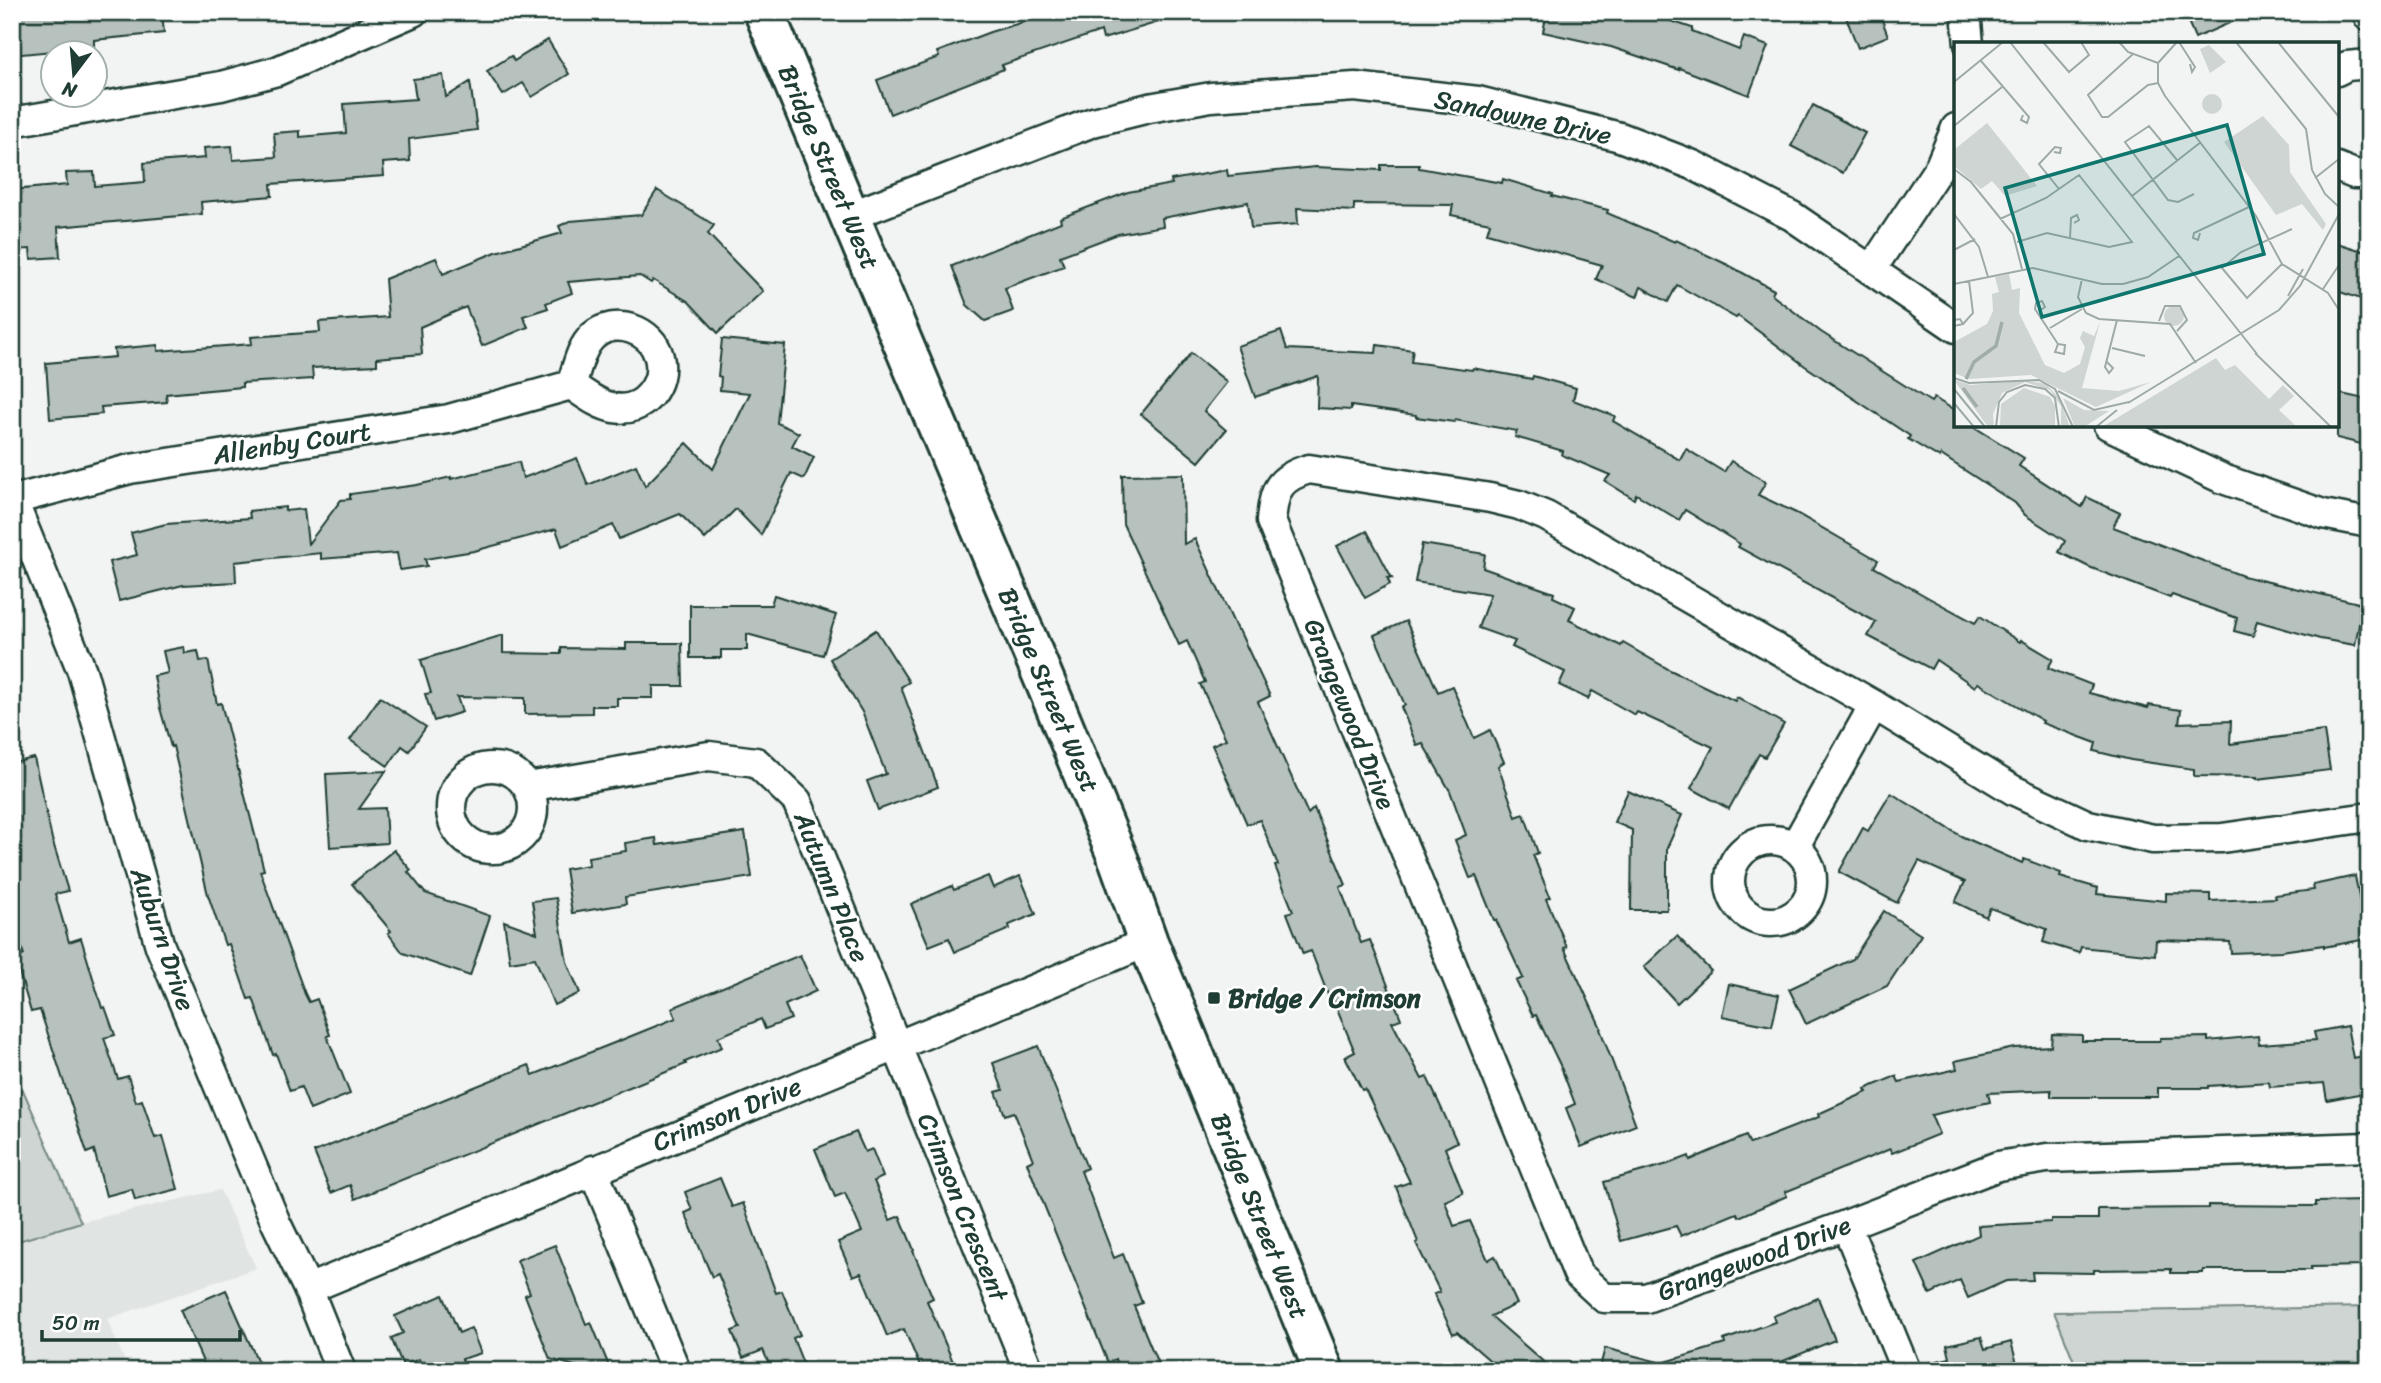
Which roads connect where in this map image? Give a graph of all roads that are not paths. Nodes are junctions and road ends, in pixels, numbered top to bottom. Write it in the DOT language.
graph roads {
  1 [pos="413,12"];
  2 [pos="764,12"];
  3 [pos="1966,12"];
  4 [pos="1969,42"];
  5 [pos="2369,64"];
  6 [pos="2339,70"];
  7 [pos="12,122"];
  8 [pos="1954,133"];
  9 [pos="2339,168"];
  10 [pos="2369,174"];
  11 [pos="850,216"];
  12 [pos="1871,270"];
  13 [pos="1954,327"];
  14 [pos="571,385"];
  15 [pos="2112,427"];
  16 [pos="13,499"];
  17 [pos="2369,523"];
  18 [pos="1874,705"];
  19 [pos="528,787"];
  20 [pos="2369,817"];
  21 [pos="1795,846"];
  22 [pos="1148,942"];
  23 [pos="897,1044"];
  24 [pos="2369,1147"];
  25 [pos="593,1170"];
  26 [pos="1846,1225"];
  27 [pos="308,1289"];
  28 [pos="341,1371"];
  29 [pos="676,1371"];
  30 [pos="1028,1371"];
  31 [pos="1324,1371"];
  32 [pos="1906,1371"];
  1 -- 7 [label="street"];
  2 -- 11 [label="main road, Bridge Street West"];
  3 -- 4 [label="street"];
  5 -- 6 [label="street"];
  8 -- 12 [label="street"];
  9 -- 10 [label="street"];
  11 -- 12 [label="street, Sandowne Drive"];
  11 -- 22 [label="main road, Bridge Street West"];
  12 -- 13 [label="street, Sandowne Drive"];
  14 -- 16 [label="street, Allenby Court"];
  15 -- 17 [label="street"];
  16 -- 27 [label="street, Auburn Drive"];
  18 -- 20 [label="street, Grangewood Drive"];
  18 -- 21 [label="street"];
  18 -- 26 [label="street, Grangewood Drive"];
  19 -- 23 [label="street, Autumn Place"];
  22 -- 23 [label="street, Crimson Drive"];
  22 -- 31 [label="main road, Bridge Street West"];
  23 -- 25 [label="street, Crimson Drive"];
  23 -- 30 [label="street, Crimson Crescent"];
  24 -- 26 [label="street, Grangewood Drive"];
  25 -- 27 [label="street, Crimson Drive"];
  25 -- 29 [label="street"];
  26 -- 32 [label="street"];
  27 -- 28 [label="street, Auburn Drive"];
}
